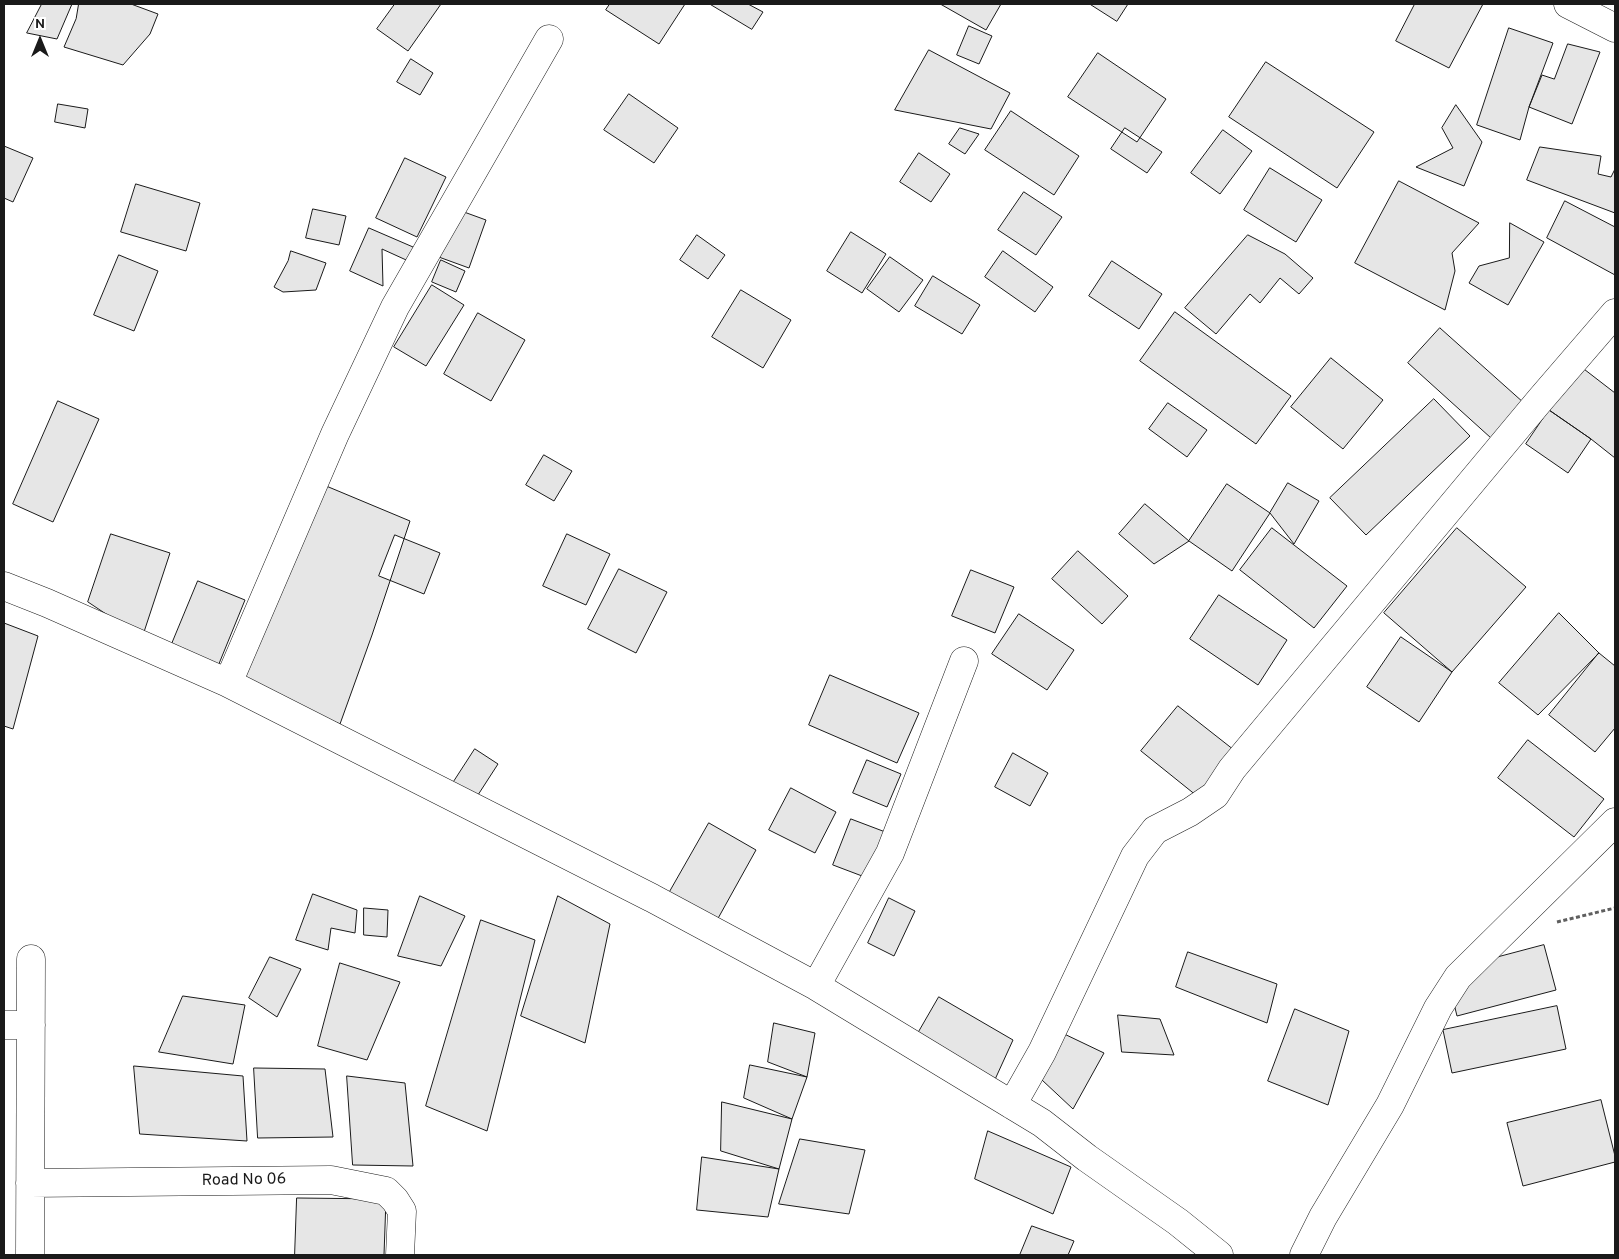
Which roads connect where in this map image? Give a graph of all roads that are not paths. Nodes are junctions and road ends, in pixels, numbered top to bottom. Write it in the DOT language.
graph roads {
  1 [pos="1568,4"];
  2 [pos="1615,28"];
  3 [pos="549,39"];
  4 [pos="1615,313"];
  5 [pos="4,586"];
  6 [pos="964,661"];
  7 [pos="228,683"];
  8 [pos="1615,822"];
  9 [pos="32,959"];
  10 [pos="816,986"];
  11 [pos="4,1025"];
  12 [pos="31,1025"];
  13 [pos="1012,1105"];
  14 [pos="30,1183"];
  15 [pos="30,1255"];
  16 [pos="400,1255"];
  17 [pos="1219,1255"];
  18 [pos="1304,1255"];
  1 -- 2 [label="street"];
  3 -- 7 [label="street"];
  4 -- 13 [label="street"];
  5 -- 7 [label="street"];
  6 -- 10 [label="street"];
  7 -- 10 [label="street"];
  8 -- 18 [label="street"];
  9 -- 12 [label="street"];
  10 -- 13 [label="street"];
  11 -- 12 [label="street"];
  12 -- 14 [label="street"];
  13 -- 17 [label="street"];
  14 -- 15 [label="street"];
  14 -- 16 [label="street, Road No 06"];
}
